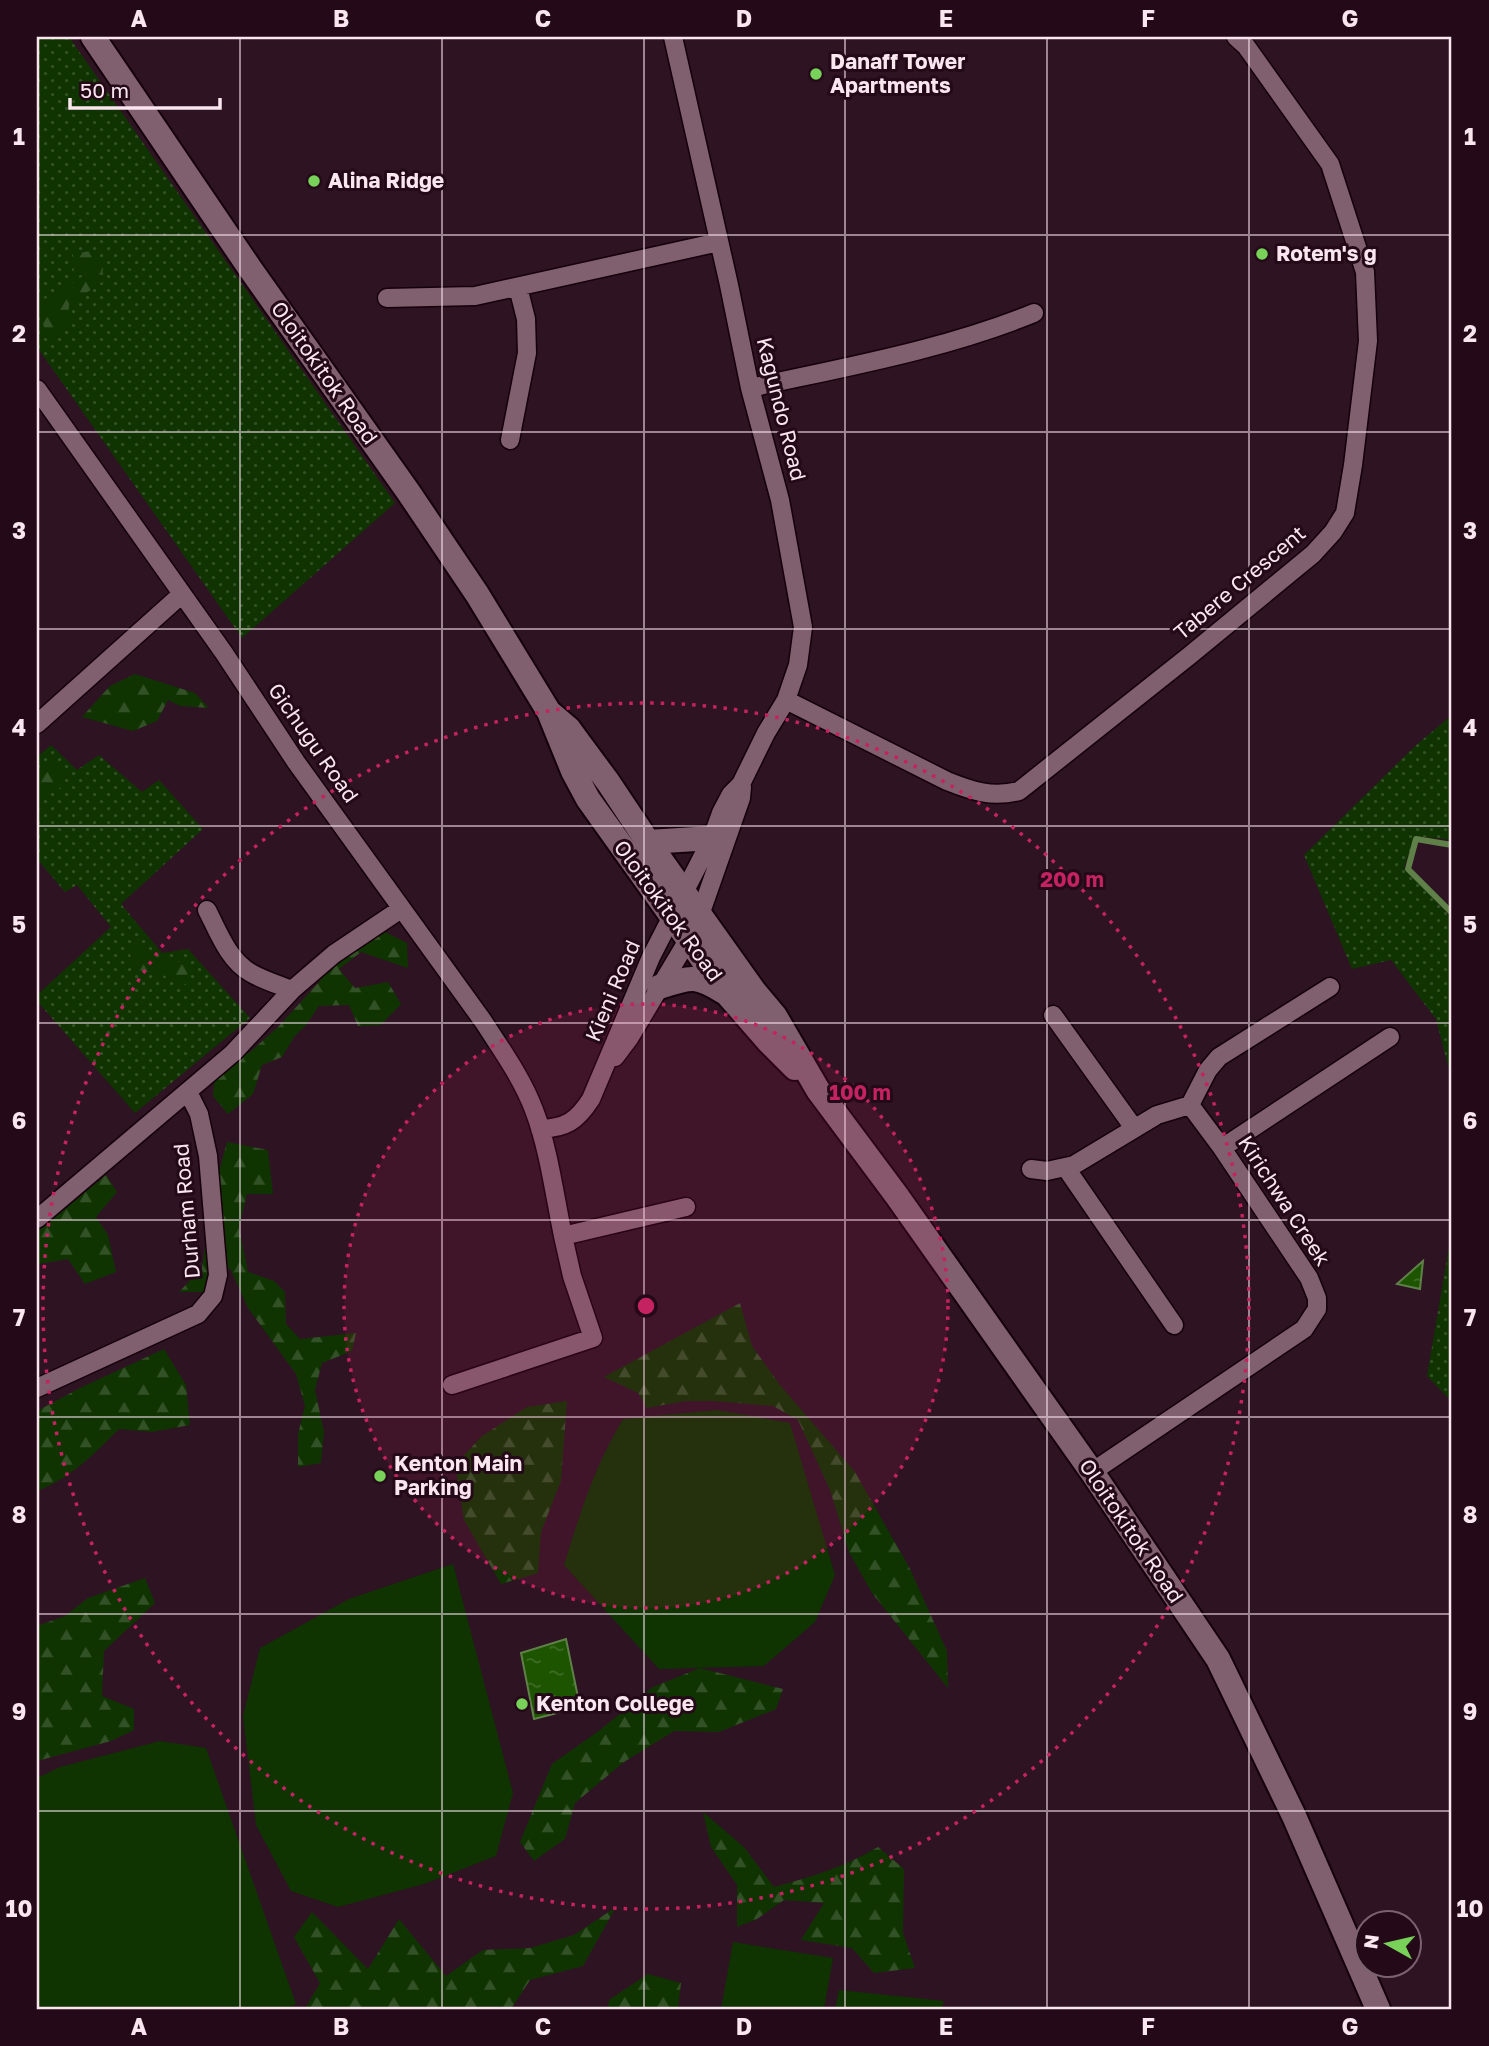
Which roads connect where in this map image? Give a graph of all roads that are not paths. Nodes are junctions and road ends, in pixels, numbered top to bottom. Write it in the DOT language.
graph roads {
  1 [pos="93,37"];
  2 [pos="673,37"];
  3 [pos="1236,37"];
  4 [pos="719,242"];
  5 [pos="518,287"];
  6 [pos="387,298"];
  7 [pos="1034,313"];
  8 [pos="750,388"];
  9 [pos="37,389"];
  10 [pos="510,440"];
  11 [pos="182,594"];
  12 [pos="786,700"];
  13 [pos="549,712"];
  14 [pos="37,724"];
  15 [pos="741,784"];
  16 [pos="712,838"];
  17 [pos="648,842"];
  18 [pos="684,892"];
  19 [pos="401,909"];
  20 [pos="207,910"];
  21 [pos="672,915"];
  22 [pos="700,915"];
  23 [pos="688,940"];
  24 [pos="659,987"];
  25 [pos="1330,987"];
  26 [pos="292,990"];
  27 [pos="728,995"];
  28 [pos="1053,1015"];
  29 [pos="1390,1037"];
  30 [pos="604,1070"];
  31 [pos="818,1090"];
  32 [pos="188,1092"];
  33 [pos="1190,1105"];
  34 [pos="1134,1128"];
  35 [pos="540,1129"];
  36 [pos="1223,1148"];
  37 [pos="1066,1168"];
  38 [pos="1031,1169"];
  39 [pos="686,1208"];
  40 [pos="37,1219"];
  41 [pos="563,1236"];
  42 [pos="1174,1325"];
  43 [pos="452,1385"];
  44 [pos="37,1388"];
  45 [pos="1092,1472"];
  46 [pos="1378,2009"];
  1 -- 13 [label="main road, Oloitokitok Road"];
  2 -- 4 [label="street, Kagundo Road"];
  3 -- 12 [label="street, Tabere Crescent"];
  4 -- 5 [label="street"];
  4 -- 8 [label="street, Kagundo Road"];
  5 -- 6 [label="street"];
  5 -- 10 [label="street"];
  7 -- 8 [label="street"];
  8 -- 12 [label="street, Kagundo Road"];
  9 -- 11 [label="street, Gichugu Road"];
  11 -- 14 [label="street"];
  11 -- 19 [label="street, Gichugu Road"];
  12 -- 15 [label="street, Kagundo Road"];
  13 -- 17 [label="main road, Oloitokitok Road"];
  13 -- 21 [label="main road, Oloitokitok Road"];
  15 -- 16 [label="street, Kagundo Road"];
  15 -- 22 [label="street, Kagundo Road"];
  16 -- 17 [label="main road"];
  16 -- 18 [label="street, Kagundo Road"];
  17 -- 18 [label="main road, Oloitokitok Road"];
  18 -- 21 [label="street, Kieni Road"];
  18 -- 22 [label="main road, Oloitokitok Road"];
  19 -- 26 [label="street, Durham Road"];
  19 -- 35 [label="street, Gichugu Road"];
  20 -- 26 [label="street"];
  21 -- 23 [label="main road, Oloitokitok Road"];
  21 -- 30 [label="street, Kieni Road"];
  22 -- 23 [label="street, Kieni Road"];
  22 -- 31 [label="main road, Oloitokitok Road"];
  23 -- 24 [label="street, Kieni Road"];
  23 -- 27 [label="main road, Oloitokitok Road"];
  24 -- 27 [label="main road"];
  24 -- 30 [label="street, Kieni Road"];
  25 -- 33 [label="street"];
  26 -- 32 [label="street, Durham Road"];
  27 -- 31 [label="main road, Oloitokitok Road"];
  28 -- 34 [label="street"];
  29 -- 36 [label="street"];
  30 -- 35 [label="street, Kieni Road"];
  31 -- 45 [label="main road, Oloitokitok Road"];
  32 -- 40 [label="street, Durham Road"];
  32 -- 44 [label="street, Durham Road"];
  33 -- 34 [label="street"];
  33 -- 36 [label="street, Kirichwa Creek"];
  34 -- 37 [label="street"];
  35 -- 41 [label="street"];
  36 -- 45 [label="street, Kirichwa Creek"];
  37 -- 38 [label="street"];
  37 -- 42 [label="street"];
  39 -- 41 [label="street"];
  41 -- 43 [label="street"];
  45 -- 46 [label="main road, Oloitokitok Road"];
}
